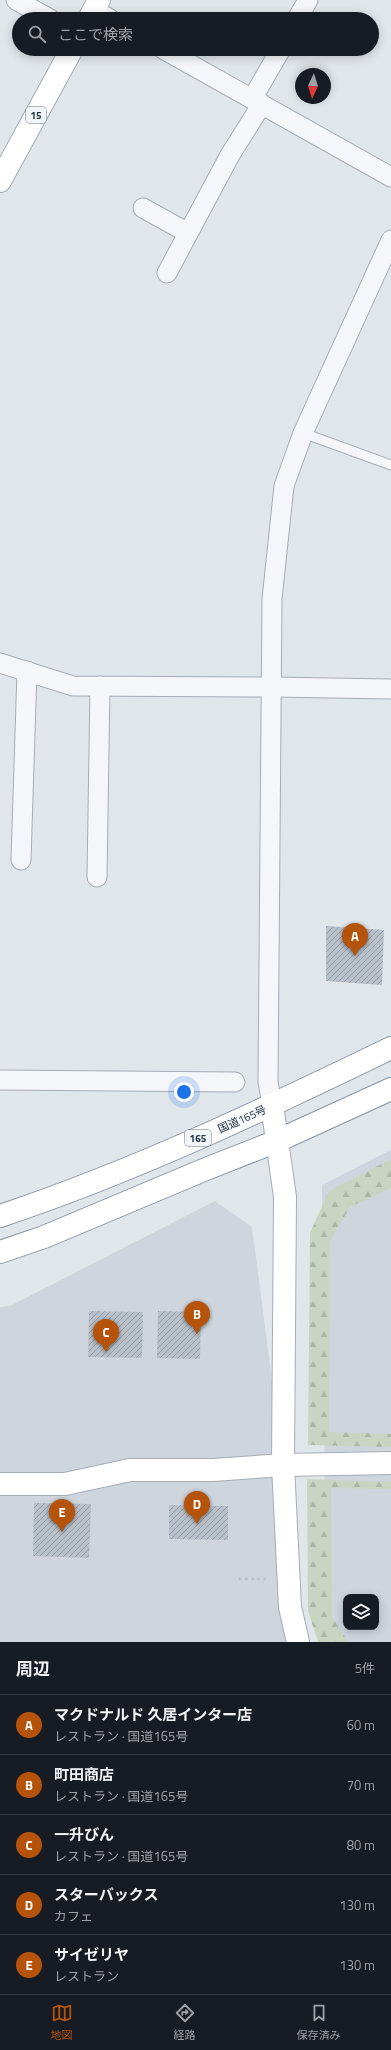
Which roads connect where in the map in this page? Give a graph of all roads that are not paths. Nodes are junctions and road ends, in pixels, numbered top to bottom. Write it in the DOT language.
graph roads {
  1 [pos="16,0"];
  2 [pos="308,0"];
  3 [pos="37,12"];
  4 [pos="301,12"];
  5 [pos="68,56"];
  6 [pos="175,56"];
  7 [pos="278,56"];
  8 [pos="257,102"];
  9 [pos="391,177"];
  10 [pos="0,181"];
  11 [pos="143,208"];
  12 [pos="188,233"];
  13 [pos="391,240"];
  14 [pos="167,273"];
  15 [pos="303,433"];
  16 [pos="391,465"];
  17 [pos="0,663"];
  18 [pos="27,671"];
  19 [pos="100,686"];
  20 [pos="271,687"];
  21 [pos="391,690"];
  22 [pos="21,860"];
  23 [pos="97,878"];
  24 [pos="391,1048"];
  25 [pos="0,1080"];
  26 [pos="235,1082"];
  27 [pos="391,1089"];
  28 [pos="272,1105"];
  29 [pos="277,1141"];
  30 [pos="0,1216"];
  31 [pos="0,1252"];
  32 [pos="391,1463"];
  33 [pos="283,1465"];
  34 [pos="0,1484"];
  35 [pos="298,1642"];
  1 -- 3 [label="street"];
  2 -- 4 [label="street"];
  5 -- 10 [label="main road, 15"];
  6 -- 8 [label="street"];
  7 -- 8 [label="street"];
  8 -- 9 [label="street"];
  8 -- 12 [label="street"];
  11 -- 12 [label="street"];
  12 -- 14 [label="street"];
  13 -- 15 [label="street"];
  15 -- 16 [label="lane"];
  15 -- 20 [label="street"];
  17 -- 18 [label="street"];
  18 -- 19 [label="street"];
  18 -- 22 [label="street"];
  19 -- 20 [label="street"];
  19 -- 23 [label="street"];
  20 -- 21 [label="street"];
  20 -- 28 [label="street"];
  24 -- 28 [label="main road, 国道165号 / 165"];
  25 -- 26 [label="street"];
  27 -- 29 [label="main road"];
  28 -- 29 [label="main road"];
  28 -- 30 [label="main road, 国道165号 / 165"];
  29 -- 31 [label="main road"];
  29 -- 33 [label="main road"];
  32 -- 33 [label="main road"];
  33 -- 34 [label="main road"];
  33 -- 35 [label="main road"];
}
